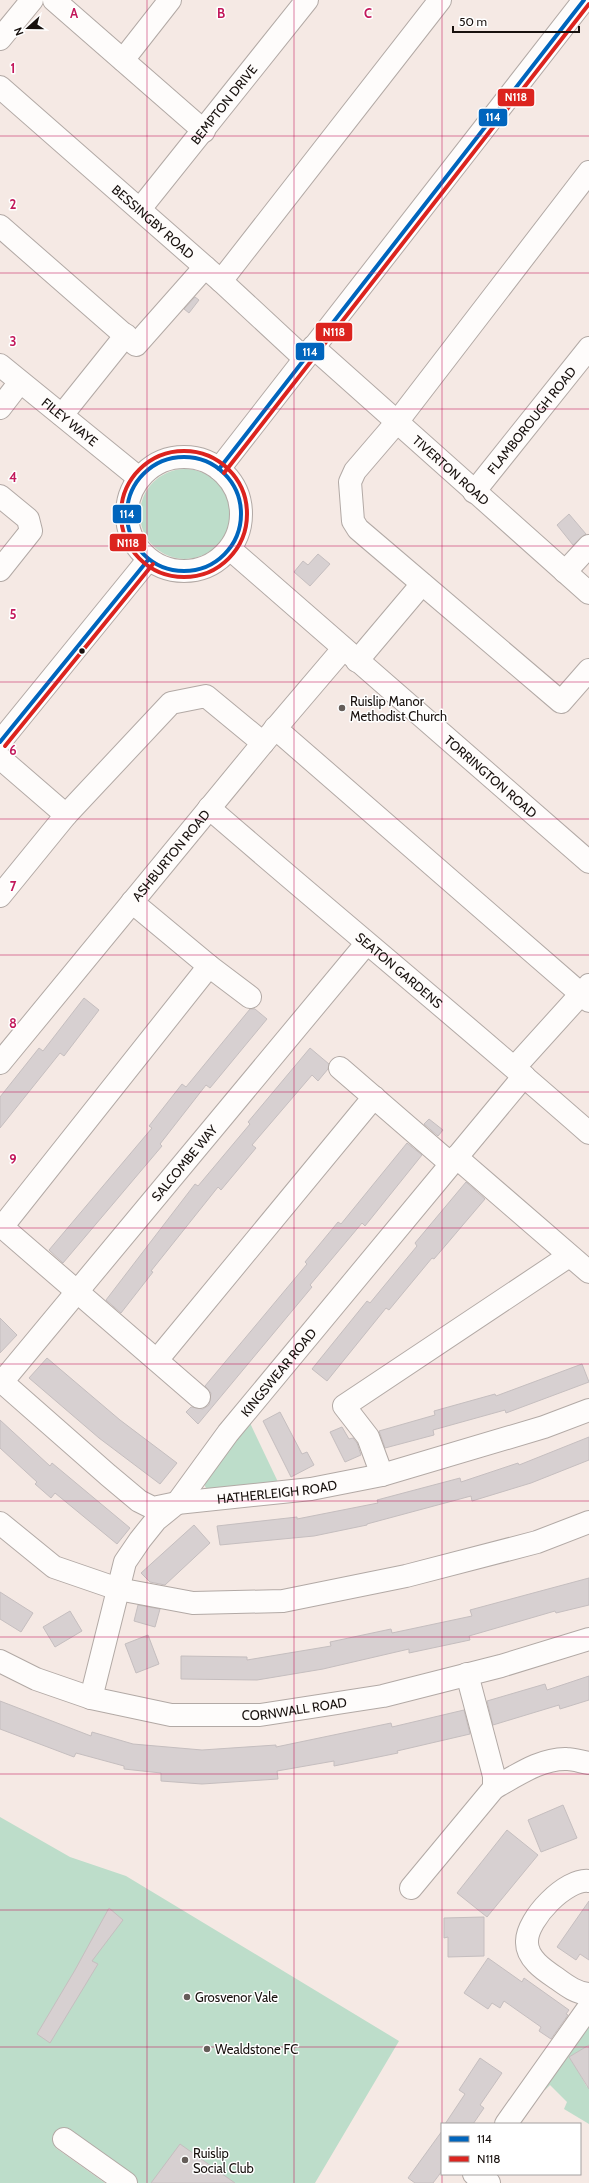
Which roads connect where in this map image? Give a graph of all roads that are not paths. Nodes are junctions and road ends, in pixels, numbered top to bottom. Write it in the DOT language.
graph roads {
  1 [pos="32,0"];
  2 [pos="54,0"];
  3 [pos="170,0"];
  4 [pos="307,0"];
  5 [pos="440,0"];
  6 [pos="584,7"];
  7 [pos="0,39"];
  8 [pos="123,60"];
  9 [pos="0,87"];
  10 [pos="204,131"];
  11 [pos="589,172"];
  12 [pos="140,209"];
  13 [pos="0,226"];
  14 [pos="205,267"];
  15 [pos="221,281"];
  16 [pos="126,335"];
  17 [pos="589,348"];
  18 [pos="308,352"];
  19 [pos="0,365"];
  20 [pos="20,382"];
  21 [pos="0,408"];
  22 [pos="62,415"];
  23 [pos="397,422"];
  24 [pos="219,468"];
  25 [pos="139,478"];
  26 [pos="474,492"];
  27 [pos="0,496"];
  28 [pos="589,546"];
  29 [pos="230,549"];
  30 [pos="148,560"];
  31 [pos="0,570"];
  32 [pos="565,572"];
  33 [pos="422,584"];
  34 [pos="589,593"];
  35 [pos="350,655"];
  36 [pos="589,670"];
  37 [pos="269,735"];
  38 [pos="0,742"];
  39 [pos="0,758"];
  40 [pos="209,808"];
  41 [pos="66,815"];
  42 [pos="589,862"];
  43 [pos="0,896"];
  44 [pos="132,902"];
  45 [pos="366,944"];
  46 [pos="209,966"];
  47 [pos="586,993"];
  48 [pos="250,997"];
  49 [pos="0,1063"];
  50 [pos="340,1068"];
  51 [pos="520,1072"];
  52 [pos="374,1097"];
  53 [pos="589,1133"];
  54 [pos="454,1161"];
  55 [pos="1,1226"];
  56 [pos="569,1256"];
  57 [pos="589,1272"];
  58 [pos="78,1294"];
  59 [pos="158,1360"];
  60 [pos="1,1381"];
  61 [pos="199,1397"];
  62 [pos="589,1410"];
  63 [pos="382,1475"];
  64 [pos="177,1503"];
  65 [pos="589,1522"];
  66 [pos="0,1523"];
  67 [pos="118,1590"];
  68 [pos="589,1639"];
  69 [pos="0,1661"];
  70 [pos="467,1674"];
  71 [pos="91,1698"];
  72 [pos="589,1763"];
  73 [pos="494,1788"];
  74 [pos="589,1881"];
  75 [pos="410,1888"];
  76 [pos="586,1998"];
  77 [pos="507,2123"];
  78 [pos="64,2140"];
  79 [pos="473,2175"];
  80 [pos="476,2175"];
  81 [pos="126,2183"];
  82 [pos="467,2183"];
  83 [pos="489,2183"];
  1 -- 7 [label="street"];
  2 -- 8 [label="street"];
  3 -- 8 [label="street"];
  4 -- 10 [label="street, BEMPTON DRIVE"];
  5 -- 15 [label="street"];
  6 -- 18 [label="street"];
  8 -- 10 [label="street"];
  9 -- 12 [label="street, BESSINGBY ROAD"];
  10 -- 12 [label="street, BEMPTON DRIVE"];
  11 -- 23 [label="street"];
  12 -- 14 [label="street, BESSINGBY ROAD"];
  13 -- 16 [label="street"];
  14 -- 15 [label="street, BESSINGBY ROAD"];
  14 -- 16 [label="street"];
  15 -- 18 [label="street, BESSINGBY ROAD"];
  16 -- 22 [label="street"];
  17 -- 26 [label="street, FLAMBOROUGH ROAD"];
  18 -- 23 [label="street, TIVERTON ROAD"];
  18 -- 24 [label="street"];
  19 -- 20 [label="street, FILEY WAYE"];
  20 -- 21 [label="street"];
  20 -- 22 [label="street, FILEY WAYE"];
  22 -- 25 [label="street, FILEY WAYE"];
  23 -- 26 [label="street, TIVERTON ROAD"];
  23 -- 33 [label="street"];
  24 -- 25 [label="street"];
  24 -- 29 [label="street"];
  25 -- 30 [label="street"];
  26 -- 32 [label="street, TIVERTON ROAD"];
  27 -- 31 [label="street"];
  28 -- 32 [label="street"];
  29 -- 30 [label="street"];
  29 -- 35 [label="street, TORRINGTON ROAD"];
  30 -- 38 [label="street"];
  32 -- 34 [label="street, TIVERTON ROAD"];
  33 -- 35 [label="street, ASHBURTON ROAD"];
  33 -- 36 [label="street"];
  35 -- 37 [label="street, ASHBURTON ROAD"];
  35 -- 42 [label="street, TORRINGTON ROAD"];
  37 -- 40 [label="street, ASHBURTON ROAD"];
  37 -- 41 [label="street"];
  37 -- 47 [label="street"];
  39 -- 41 [label="street"];
  40 -- 44 [label="street, ASHBURTON ROAD"];
  40 -- 45 [label="street, SEATON GARDENS"];
  41 -- 43 [label="street"];
  44 -- 46 [label="street"];
  44 -- 49 [label="street, ASHBURTON ROAD"];
  45 -- 51 [label="street, SEATON GARDENS"];
  45 -- 58 [label="street, SALCOMBE WAY"];
  46 -- 48 [label="street"];
  46 -- 55 [label="street"];
  47 -- 51 [label="street, KINGSWEAR ROAD"];
  50 -- 52 [label="street"];
  51 -- 53 [label="street, SEATON GARDENS"];
  51 -- 54 [label="street, KINGSWEAR ROAD"];
  52 -- 54 [label="street"];
  52 -- 59 [label="street"];
  54 -- 56 [label="street"];
  54 -- 64 [label="street, KINGSWEAR ROAD"];
  55 -- 58 [label="street"];
  56 -- 57 [label="street"];
  56 -- 63 [label="street"];
  58 -- 59 [label="street"];
  58 -- 60 [label="street, SALCOMBE WAY"];
  59 -- 61 [label="street"];
  60 -- 64 [label="street, HATHERLEIGH ROAD"];
  62 -- 63 [label="street, HATHERLEIGH ROAD"];
  63 -- 64 [label="street, HATHERLEIGH ROAD"];
  64 -- 67 [label="street, KINGSWEAR ROAD"];
  65 -- 67 [label="street"];
  66 -- 67 [label="street"];
  67 -- 71 [label="street, KINGSWEAR ROAD"];
  68 -- 70 [label="street, CORNWALL ROAD"];
  69 -- 71 [label="street, CORNWALL ROAD"];
  70 -- 71 [label="street, CORNWALL ROAD"];
  70 -- 73 [label="street"];
  72 -- 73 [label="street"];
  73 -- 75 [label="street"];
  74 -- 76 [label="street"];
  76 -- 77 [label="street"];
  78 -- 81 [label="street"];
  79 -- 82 [label="street"];
  80 -- 83 [label="street"];
}
